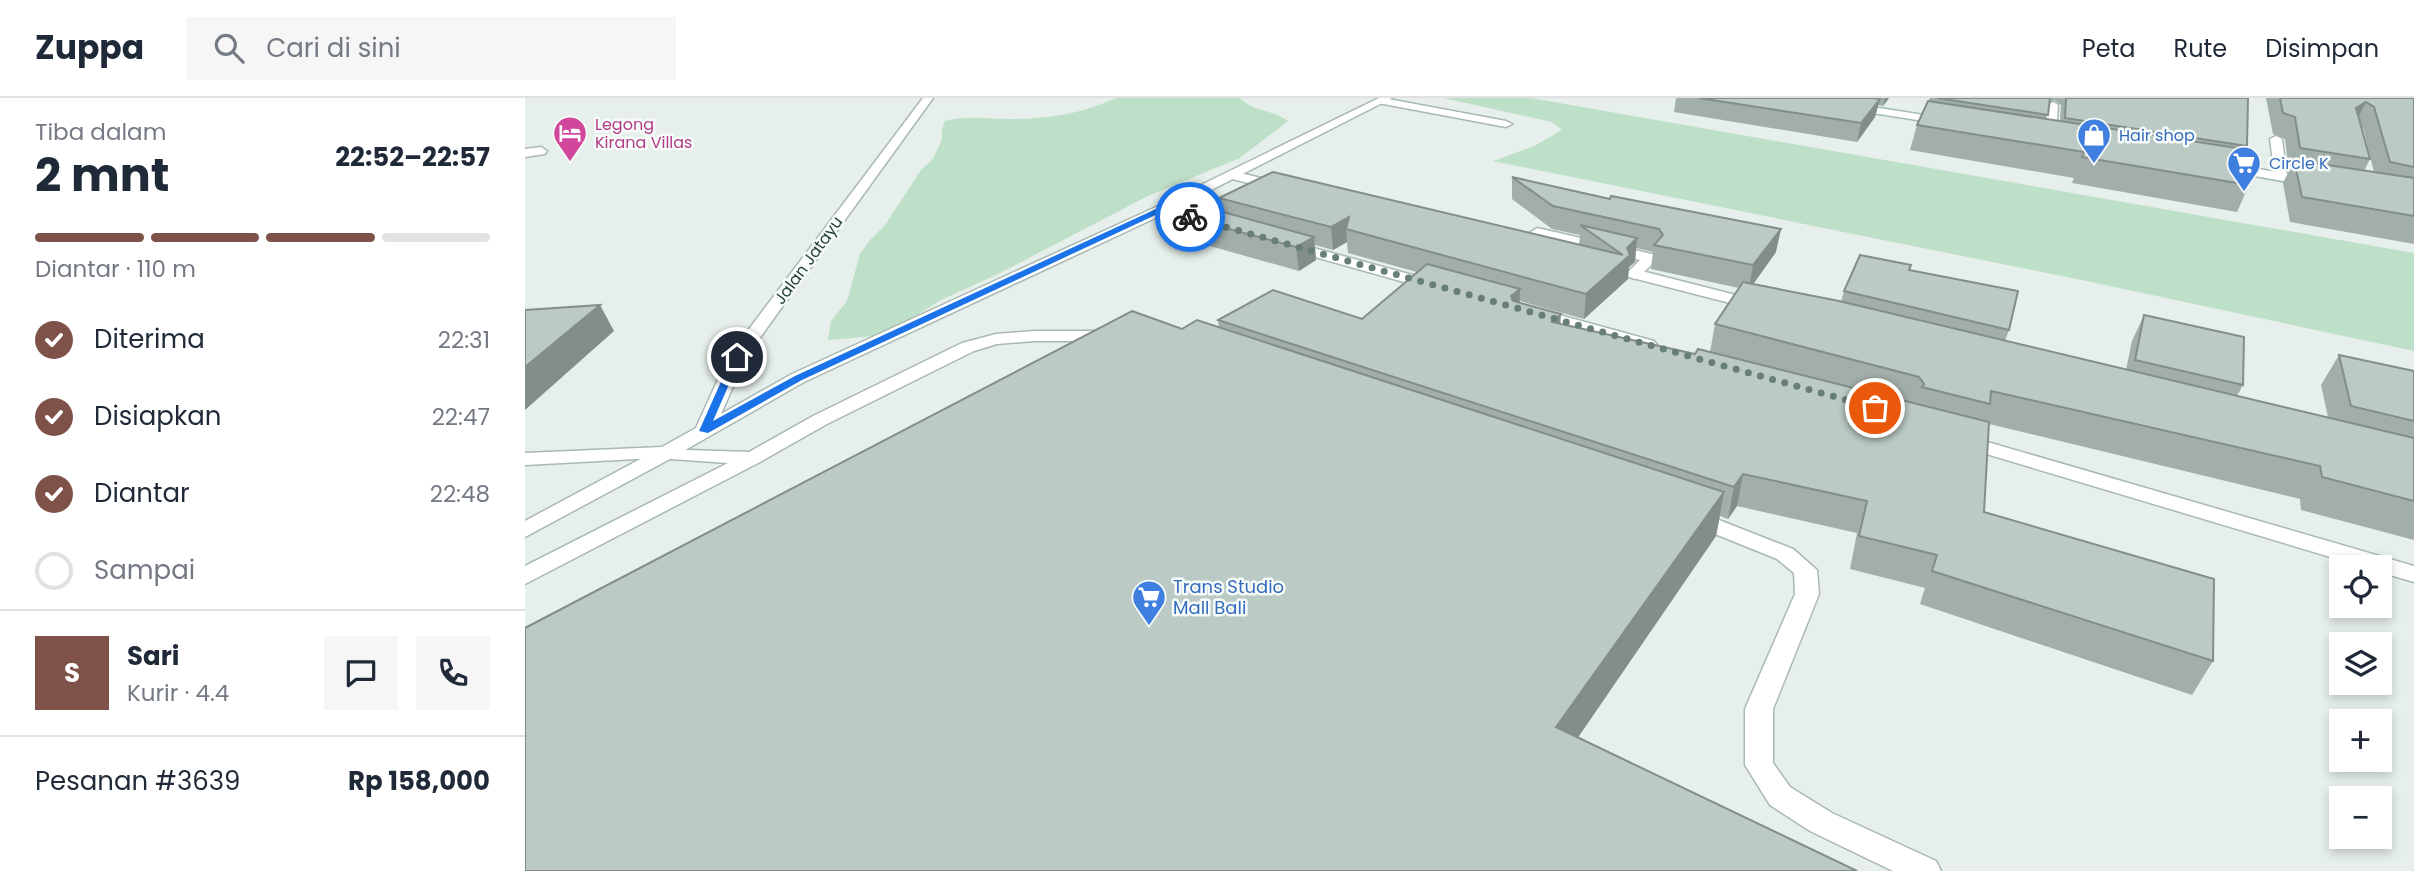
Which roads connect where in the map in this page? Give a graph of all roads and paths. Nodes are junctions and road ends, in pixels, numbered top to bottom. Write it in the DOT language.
graph roads {
  1 [pos="928,98"];
  2 [pos="1795,98"];
  3 [pos="1384,99"];
  4 [pos="2053,105"];
  5 [pos="1506,124"];
  6 [pos="1963,124"];
  7 [pos="2050,138"];
  8 [pos="2276,139"];
  9 [pos="541,152"];
  10 [pos="525,153"];
  11 [pos="2204,164"];
  12 [pos="1232,175"];
  13 [pos="2281,177"];
  14 [pos="2331,185"];
  15 [pos="1298,191"];
  16 [pos="1161,210"];
  17 [pos="1229,228"];
  18 [pos="1269,239"];
  19 [pos="1493,240"];
  20 [pos="1458,292"];
  21 [pos="1781,311"];
  22 [pos="1516,316"];
  23 [pos="1091,335"];
  24 [pos="1132,337"];
  25 [pos="1055,355"];
  26 [pos="1658,355"];
  27 [pos="704,431"];
  28 [pos="1945,436"];
  29 [pos="666,453"];
  30 [pos="753,458"];
  31 [pos="525,459"];
  32 [pos="1675,510"];
  33 [pos="525,530"];
  34 [pos="2414,574"];
  35 [pos="525,576"];
  36 [pos="1925,871"];
  1 -- 27 [label="street, Jalan Jatayu"];
  2 -- 6 [label="street"];
  3 -- 5 [label="street"];
  3 -- 12 [label="street"];
  4 -- 7 [label="street"];
  8 -- 13 [label="street"];
  9 -- 10 [label="street"];
  11 -- 13 [label="street"];
  12 -- 15 [label="street"];
  12 -- 16 [label="street"];
  13 -- 14 [label="street"];
  16 -- 17 [label="street"];
  16 -- 27 [label="street"];
  18 -- 20 [label="street"];
  19 -- 21 [label="street"];
  22 -- 26 [label="street"];
  23 -- 24 [label="street"];
  23 -- 25 [label="street"];
  23 -- 30 [label="street"];
  27 -- 29 [label="street"];
  28 -- 34 [label="street"];
  29 -- 30 [label="street"];
  29 -- 31 [label="street"];
  29 -- 33 [label="street"];
  30 -- 35 [label="street"];
  32 -- 36 [label="street"];
}
